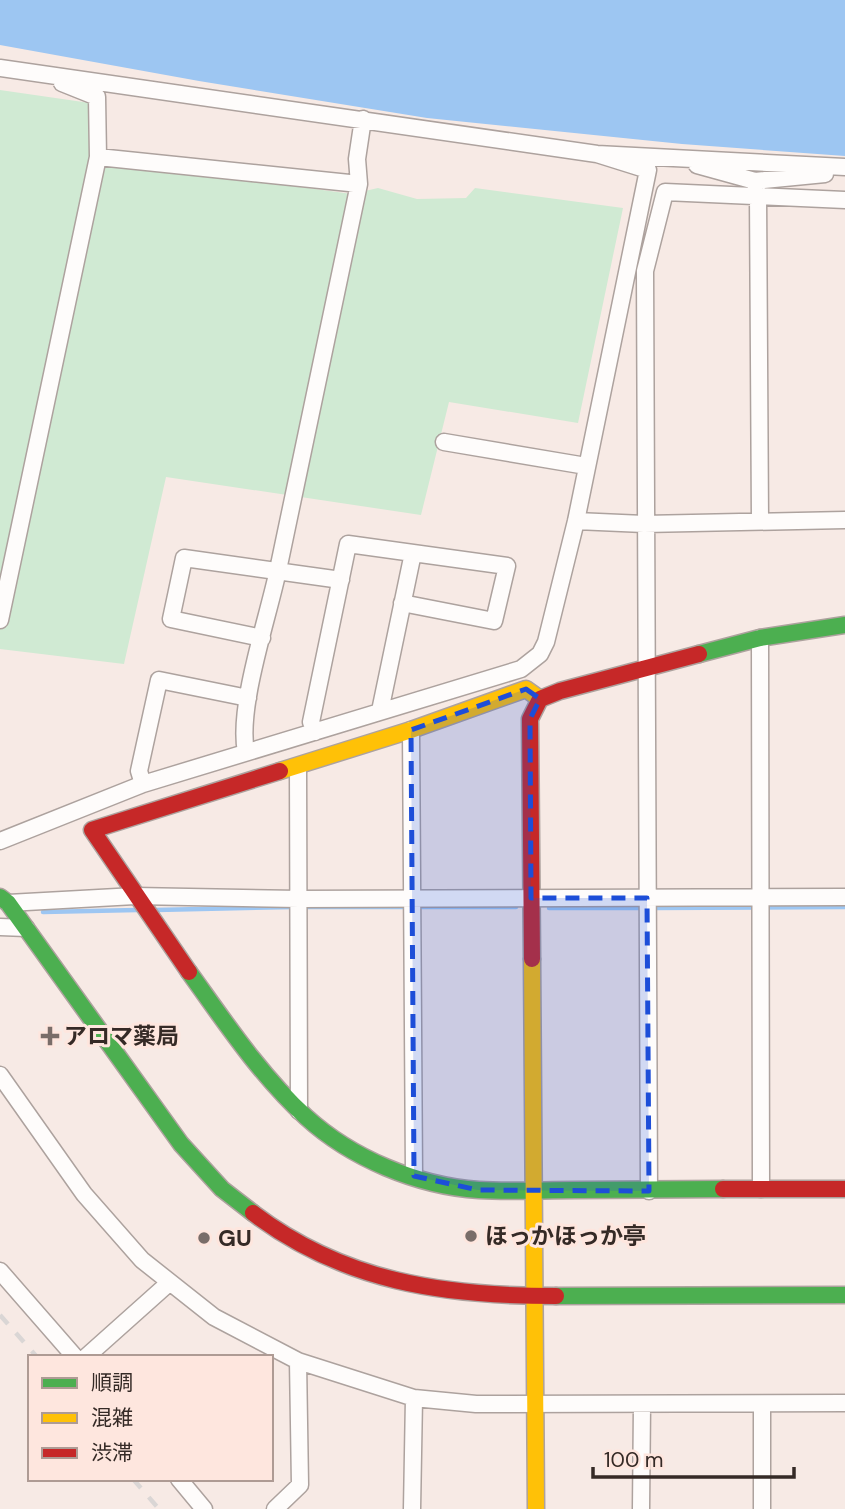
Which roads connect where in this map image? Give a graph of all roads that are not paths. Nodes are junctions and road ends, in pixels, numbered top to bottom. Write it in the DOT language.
graph roads {
  1 [pos="0,68"];
  2 [pos="39,74"];
  3 [pos="363,119"];
  4 [pos="597,154"];
  5 [pos="98,157"];
  6 [pos="680,159"];
  7 [pos="839,167"];
  8 [pos="648,170"];
  9 [pos="359,184"];
  10 [pos="756,188"];
  11 [pos="845,200"];
  12 [pos="444,442"];
  13 [pos="586,466"];
  14 [pos="576,520"];
  15 [pos="845,520"];
  16 [pos="760,521"];
  17 [pos="645,524"];
  18 [pos="413,553"];
  19 [pos="278,571"];
  20 [pos="341,580"];
  21 [pos="402,603"];
  22 [pos="0,620"];
  23 [pos="845,625"];
  24 [pos="262,638"];
  25 [pos="760,638"];
  26 [pos="647,668"];
  27 [pos="521,669"];
  28 [pos="526,688"];
  29 [pos="248,698"];
  30 [pos="540,699"];
  31 [pos="380,711"];
  32 [pos="411,730"];
  33 [pos="315,732"];
  34 [pos="246,752"];
  35 [pos="298,766"];
  36 [pos="143,784"];
  37 [pos="0,841"];
  38 [pos="845,897"];
  39 [pos="531,898"];
  40 [pos="4,900"];
  41 [pos="760,903"];
  42 [pos="647,904"];
  43 [pos="299,905"];
  44 [pos="413,905"];
  45 [pos="142,906"];
  46 [pos="0,927"];
  47 [pos="26,928"];
  48 [pos="0,1075"];
  49 [pos="299,1111"];
  50 [pos="414,1176"];
  51 [pos="534,1189"];
  52 [pos="761,1189"];
  53 [pos="845,1189"];
  54 [pos="649,1191"];
  55 [pos="0,1271"];
  56 [pos="170,1282"];
  57 [pos="845,1295"];
  58 [pos="533,1296"];
  59 [pos="73,1355"];
  60 [pos="88,1355"];
  61 [pos="298,1361"];
  62 [pos="414,1398"];
  63 [pos="536,1403"];
  64 [pos="762,1404"];
  65 [pos="845,1404"];
  66 [pos="642,1405"];
  67 [pos="181,1481"];
  68 [pos="204,1509"];
  69 [pos="275,1509"];
  70 [pos="412,1509"];
  71 [pos="537,1509"];
  72 [pos="642,1509"];
  73 [pos="762,1509"];
  1 -- 2 [label="street"];
  2 -- 3 [label="street"];
  2 -- 5 [label="street"];
  3 -- 4 [label="street"];
  3 -- 9 [label="street"];
  4 -- 6 [label="street"];
  4 -- 8 [label="street"];
  5 -- 9 [label="street"];
  5 -- 22 [label="street"];
  6 -- 7 [label="street"];
  6 -- 8 [label="street"];
  6 -- 10 [label="street"];
  7 -- 10 [label="street"];
  8 -- 13 [label="street"];
  9 -- 19 [label="street"];
  10 -- 11 [label="street"];
  10 -- 16 [label="street"];
  10 -- 17 [label="street"];
  12 -- 13 [label="street"];
  13 -- 14 [label="street"];
  14 -- 17 [label="street"];
  14 -- 27 [label="street"];
  15 -- 16 [label="street"];
  16 -- 17 [label="street"];
  17 -- 26 [label="street"];
  18 -- 20 [label="street"];
  18 -- 21 [label="street"];
  18 -- 21 [label="street"];
  19 -- 20 [label="street"];
  19 -- 24 [label="street"];
  19 -- 24 [label="street"];
  20 -- 33 [label="street"];
  21 -- 31 [label="street"];
  23 -- 25 [label="street"];
  24 -- 29 [label="street"];
  25 -- 26 [label="street"];
  25 -- 41 [label="street"];
  26 -- 30 [label="street"];
  26 -- 42 [label="street"];
  27 -- 28 [label="street"];
  27 -- 31 [label="street"];
  28 -- 30 [label="street"];
  28 -- 32 [label="street"];
  29 -- 34 [label="street"];
  29 -- 36 [label="street"];
  30 -- 39 [label="street"];
  31 -- 33 [label="street"];
  32 -- 35 [label="street"];
  32 -- 44 [label="street"];
  33 -- 34 [label="street"];
  34 -- 36 [label="street"];
  35 -- 43 [label="street"];
  35 -- 45 [label="street"];
  36 -- 37 [label="street"];
  38 -- 41 [label="street"];
  39 -- 42 [label="street"];
  39 -- 44 [label="street"];
  39 -- 51 [label="street"];
  40 -- 45 [label="street"];
  40 -- 47 [label="street"];
  41 -- 42 [label="street"];
  41 -- 52 [label="street"];
  42 -- 54 [label="street"];
  43 -- 44 [label="street"];
  43 -- 45 [label="street"];
  43 -- 49 [label="street"];
  44 -- 50 [label="street"];
  45 -- 49 [label="street"];
  46 -- 47 [label="street"];
  47 -- 58 [label="street"];
  48 -- 56 [label="street"];
  49 -- 50 [label="street"];
  50 -- 51 [label="street"];
  51 -- 54 [label="street"];
  51 -- 58 [label="street"];
  52 -- 53 [label="street"];
  52 -- 54 [label="street"];
  55 -- 59 [label="street"];
  56 -- 60 [label="street"];
  56 -- 61 [label="street"];
  57 -- 58 [label="street"];
  58 -- 63 [label="street"];
  61 -- 62 [label="street"];
  61 -- 69 [label="street"];
  62 -- 63 [label="street"];
  62 -- 70 [label="street"];
  63 -- 66 [label="street"];
  63 -- 71 [label="street"];
  64 -- 65 [label="street"];
  64 -- 66 [label="street"];
  64 -- 73 [label="street"];
  66 -- 72 [label="street"];
  67 -- 68 [label="street"];
}
